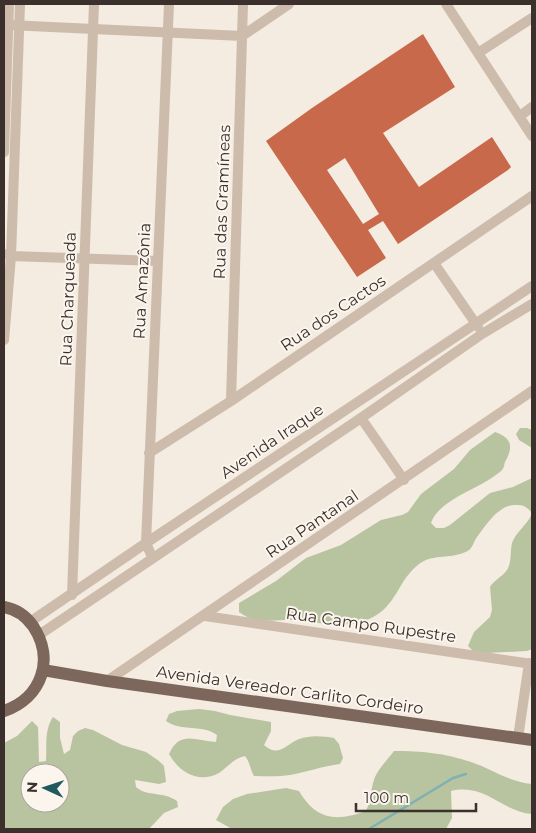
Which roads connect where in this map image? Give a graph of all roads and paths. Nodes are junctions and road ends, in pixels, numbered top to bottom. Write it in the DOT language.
graph roads {
  1 [pos="94,4"];
  2 [pos="169,4"];
  3 [pos="243,4"];
  4 [pos="289,4"];
  5 [pos="446,4"];
  6 [pos="12,6"];
  7 [pos="532,18"];
  8 [pos="14,25"];
  9 [pos="93,29"];
  10 [pos="168,33"];
  11 [pos="242,36"];
  12 [pos="478,53"];
  13 [pos="5,82"];
  14 [pos="532,107"];
  15 [pos="520,116"];
  16 [pos="532,136"];
  17 [pos="4,152"];
  18 [pos="532,196"];
  19 [pos="8,230"];
  20 [pos="7,255"];
  21 [pos="84,258"];
  22 [pos="158,261"];
  23 [pos="434,263"];
  24 [pos="532,286"];
  25 [pos="532,304"];
  26 [pos="475,323"];
  27 [pos="482,334"];
  28 [pos="4,340"];
  29 [pos="532,392"];
  30 [pos="231,401"];
  31 [pos="361,418"];
  32 [pos="149,452"];
  33 [pos="404,480"];
  34 [pos="146,543"];
  35 [pos="152,557"];
  36 [pos="72,595"];
  37 [pos="4,606"];
  38 [pos="205,616"];
  39 [pos="30,622"];
  40 [pos="39,635"];
  41 [pos="530,664"];
  42 [pos="43,670"];
  43 [pos="107,681"];
  44 [pos="4,711"];
  45 [pos="518,738"];
  46 [pos="532,740"];
  1 -- 9 [label="street, Rua Charqueada"];
  2 -- 10 [label="street, Rua Amazônia"];
  3 -- 11 [label="street, Rua das Gramíneas"];
  4 -- 11 [label="street"];
  5 -- 12 [label="street"];
  6 -- 8 [label="street"];
  7 -- 12 [label="street"];
  8 -- 9 [label="street"];
  8 -- 13 [label="street"];
  8 -- 19 [label="street"];
  9 -- 10 [label="street"];
  9 -- 21 [label="street, Rua Charqueada"];
  10 -- 11 [label="street"];
  10 -- 22 [label="street, Rua Amazônia"];
  11 -- 30 [label="street, Rua das Gramíneas"];
  12 -- 15 [label="street"];
  13 -- 17 [label="street"];
  14 -- 15 [label="street"];
  15 -- 16 [label="street"];
  18 -- 23 [label="street, Rua dos Cactos"];
  19 -- 20 [label="street"];
  20 -- 21 [label="street"];
  20 -- 28 [label="street"];
  21 -- 22 [label="street"];
  21 -- 36 [label="street, Rua Charqueada"];
  22 -- 32 [label="street, Rua Amazônia"];
  23 -- 26 [label="street"];
  23 -- 30 [label="street, Rua dos Cactos"];
  24 -- 26 [label="street, Avenida Iraque"];
  25 -- 27 [label="street, Avenida Iraque"];
  26 -- 27 [label="street"];
  26 -- 34 [label="street, Avenida Iraque"];
  27 -- 31 [label="street, Avenida Iraque"];
  29 -- 33 [label="street, Rua Pantanal"];
  30 -- 32 [label="street, Rua dos Cactos"];
  31 -- 33 [label="street"];
  31 -- 35 [label="street, Avenida Iraque"];
  32 -- 34 [label="street, Rua Amazônia"];
  33 -- 38 [label="street, Rua Pantanal"];
  34 -- 35 [label="street, Rua Amazônia"];
  34 -- 36 [label="street, Avenida Iraque"];
  35 -- 40 [label="street, Avenida Iraque"];
  36 -- 39 [label="street, Avenida Iraque"];
  37 -- 39 [label="main road"];
  38 -- 41 [label="street, Rua Campo Rupestre"];
  38 -- 43 [label="street, Rua Pantanal"];
  39 -- 40 [label="main road"];
  40 -- 42 [label="main road"];
  41 -- 45 [label="street"];
  42 -- 43 [label="main road, Avenida Vereador Carlito Cordeiro"];
  42 -- 44 [label="main road"];
  43 -- 45 [label="main road, Avenida Vereador Carlito Cordeiro"];
  45 -- 46 [label="main road, Avenida Vereador Carlito Cordeiro"];
}
